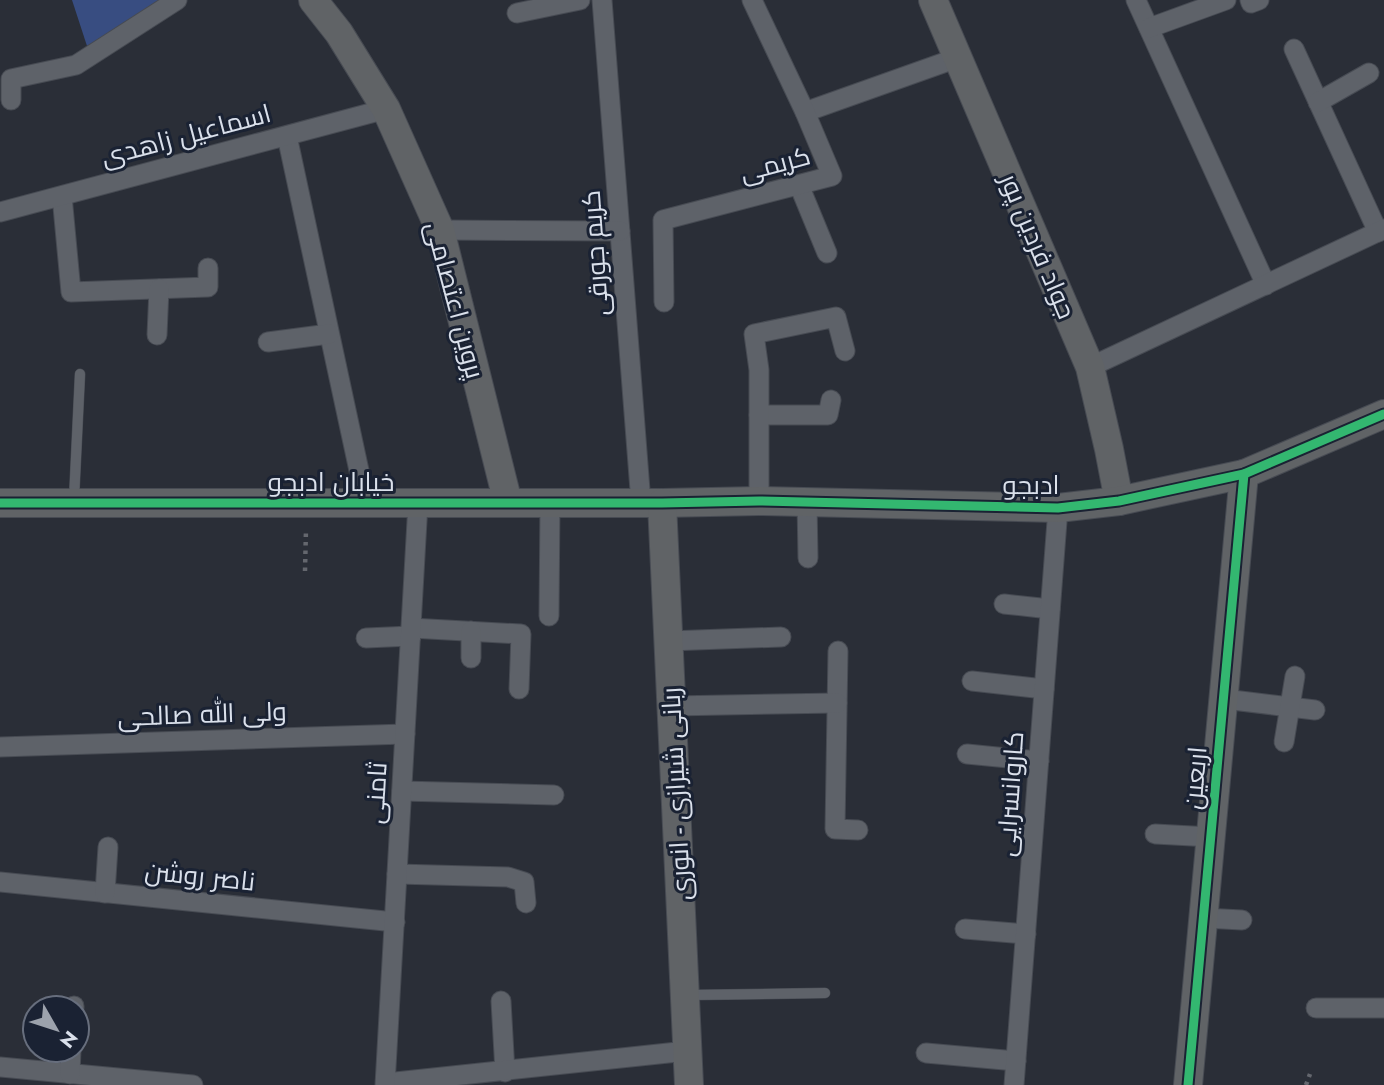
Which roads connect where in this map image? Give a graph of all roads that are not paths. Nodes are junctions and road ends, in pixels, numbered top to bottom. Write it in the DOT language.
graph roads {
  1 [pos="177,0"];
  2 [pos="313,0"];
  3 [pos="580,0"];
  4 [pos="602,0"];
  5 [pos="752,0"];
  6 [pos="1136,0"];
  7 [pos="1226,0"];
  8 [pos="1250,0"];
  9 [pos="1259,0"];
  10 [pos="936,1"];
  11 [pos="541,4"];
  12 [pos="517,13"];
  13 [pos="1149,28"];
  14 [pos="1294,49"];
  15 [pos="957,58"];
  16 [pos="1370,73"];
  17 [pos="11,100"];
  18 [pos="1318,102"];
  19 [pos="386,109"];
  20 [pos="805,112"];
  21 [pos="286,136"];
  22 [pos="799,185"];
  23 [pos="62,196"];
  24 [pos="0,212"];
  25 [pos="440,230"];
  26 [pos="620,231"];
  27 [pos="1381,231"];
  28 [pos="827,253"];
  29 [pos="208,268"];
  30 [pos="1266,285"];
  31 [pos="159,289"];
  32 [pos="664,302"];
  33 [pos="329,334"];
  34 [pos="157,335"];
  35 [pos="268,342"];
  36 [pos="845,351"];
  37 [pos="1090,367"];
  38 [pos="80,374"];
  39 [pos="831,400"];
  40 [pos="1384,414"];
  41 [pos="759,415"];
  42 [pos="1244,474"];
  43 [pos="759,500"];
  44 [pos="1118,501"];
  45 [pos="807,502"];
  46 [pos="0,503"];
  47 [pos="73,503"];
  48 [pos="366,503"];
  49 [pos="418,503"];
  50 [pos="508,503"];
  51 [pos="550,503"];
  52 [pos="652,503"];
  53 [pos="1058,508"];
  54 [pos="808,558"];
  55 [pos="1004,604"];
  56 [pos="1050,609"];
  57 [pos="549,616"];
  58 [pos="471,631"];
  59 [pos="411,632"];
  60 [pos="781,637"];
  61 [pos="366,638"];
  62 [pos="668,641"];
  63 [pos="838,651"];
  64 [pos="471,658"];
  65 [pos="1295,676"];
  66 [pos="972,681"];
  67 [pos="519,689"];
  68 [pos="1044,689"];
  69 [pos="1224,699"];
  70 [pos="837,703"];
  71 [pos="672,706"];
  72 [pos="1290,707"];
  73 [pos="1315,710"];
  74 [pos="405,734"];
  75 [pos="1284,741"];
  76 [pos="0,747"];
  77 [pos="967,754"];
  78 [pos="1039,761"];
  79 [pos="402,791"];
  80 [pos="554,795"];
  81 [pos="858,830"];
  82 [pos="1155,834"];
  83 [pos="1211,837"];
  84 [pos="108,847"];
  85 [pos="397,874"];
  86 [pos="0,882"];
  87 [pos="105,893"];
  88 [pos="526,903"];
  89 [pos="1204,918"];
  90 [pos="1242,920"];
  91 [pos="395,922"];
  92 [pos="965,929"];
  93 [pos="1026,934"];
  94 [pos="825,993"];
  95 [pos="685,996"];
  96 [pos="501,1001"];
  97 [pos="1316,1008"];
  98 [pos="1384,1009"];
  99 [pos="687,1051"];
  100 [pos="926,1053"];
  101 [pos="1016,1061"];
  102 [pos="70,1064"];
  103 [pos="0,1067"];
  104 [pos="505,1072"];
  105 [pos="70,1074"];
  106 [pos="386,1084"];
  107 [pos="193,1085"];
  108 [pos="689,1085"];
  109 [pos="1014,1085"];
  110 [pos="1188,1085"];
  1 -- 17 [label="street"];
  2 -- 19 [label="street, پروین اعتصامی"];
  3 -- 11 [label="street"];
  4 -- 26 [label="street, کریم جورقی"];
  5 -- 20 [label="street, کریمی"];
  6 -- 13 [label="street"];
  7 -- 13 [label="street"];
  8 -- 9 [label="street"];
  10 -- 15 [label="street, جواد فردین پور"];
  11 -- 12 [label="street"];
  13 -- 30 [label="street"];
  14 -- 18 [label="street"];
  15 -- 20 [label="street"];
  15 -- 37 [label="street, جواد فردین پور"];
  16 -- 18 [label="street"];
  18 -- 27 [label="street"];
  19 -- 21 [label="street, اسماعیل زاهدی"];
  19 -- 25 [label="street, پروین اعتصامی"];
  20 -- 22 [label="street, کریمی"];
  21 -- 23 [label="street, اسماعیل زاهدی"];
  21 -- 33 [label="street"];
  22 -- 28 [label="street"];
  22 -- 32 [label="street, کریمی"];
  23 -- 24 [label="street, اسماعیل زاهدی"];
  23 -- 31 [label="street"];
  25 -- 26 [label="street"];
  25 -- 50 [label="street, پروین اعتصامی"];
  26 -- 52 [label="street, کریم جورقی"];
  27 -- 30 [label="street"];
  29 -- 31 [label="street"];
  30 -- 37 [label="street"];
  31 -- 34 [label="street"];
  33 -- 35 [label="street"];
  33 -- 48 [label="street"];
  36 -- 41 [label="street"];
  37 -- 44 [label="street, جواد فردین پور"];
  38 -- 47 [label="lane"];
  39 -- 41 [label="street"];
  40 -- 42 [label="street, ادبجو"];
  41 -- 43 [label="street"];
  42 -- 44 [label="street, ادبجو"];
  42 -- 69 [label="street, اربعین"];
  43 -- 45 [label="street, ادبجو"];
  43 -- 52 [label="street, ادبجو"];
  44 -- 53 [label="street, ادبجو"];
  45 -- 53 [label="street, ادبجو"];
  45 -- 54 [label="street"];
  46 -- 47 [label="street, خیابان ادبجو"];
  47 -- 48 [label="street, خیابان ادبجو"];
  48 -- 49 [label="street, خیابان ادبجو"];
  49 -- 50 [label="street, خیابان ادبجو"];
  49 -- 59 [label="street, ثامنی"];
  50 -- 51 [label="street, خیابان ادبجو"];
  51 -- 52 [label="street, خیابان ادبجو"];
  51 -- 57 [label="street"];
  52 -- 62 [label="street, ربانی شیرازی - انوری"];
  53 -- 56 [label="street, کاروانسرایی"];
  55 -- 56 [label="street"];
  56 -- 68 [label="street, کاروانسرایی"];
  58 -- 59 [label="street"];
  58 -- 64 [label="street"];
  58 -- 67 [label="street"];
  59 -- 61 [label="street"];
  59 -- 74 [label="street, ثامنی"];
  60 -- 62 [label="street"];
  62 -- 71 [label="street, ربانی شیرازی - انوری"];
  63 -- 70 [label="street"];
  65 -- 72 [label="street"];
  66 -- 68 [label="street"];
  68 -- 78 [label="street, کاروانسرایی"];
  69 -- 72 [label="street"];
  69 -- 83 [label="street, اربعین"];
  70 -- 71 [label="street"];
  70 -- 81 [label="street"];
  71 -- 95 [label="street, ربانی شیرازی - انوری"];
  72 -- 73 [label="street"];
  72 -- 75 [label="street"];
  74 -- 76 [label="street, ولی الله صالحی"];
  74 -- 79 [label="street, ثامنی"];
  77 -- 78 [label="street"];
  78 -- 93 [label="street, کاروانسرایی"];
  79 -- 80 [label="street"];
  79 -- 85 [label="street, ثامنی"];
  82 -- 83 [label="street"];
  83 -- 89 [label="street, اربعین"];
  84 -- 87 [label="street"];
  85 -- 88 [label="street"];
  85 -- 91 [label="street, ثامنی"];
  86 -- 87 [label="street, ناصر روشن"];
  87 -- 91 [label="street, ناصر روشن"];
  89 -- 90 [label="street"];
  89 -- 110 [label="street, اربعین"];
  91 -- 106 [label="street, ثامنی"];
  92 -- 93 [label="street"];
  93 -- 101 [label="street, کاروانسرایی"];
  94 -- 95 [label="lane"];
  95 -- 99 [label="street, ربانی شیرازی - انوری"];
  96 -- 104 [label="street"];
  97 -- 98 [label="street"];
  99 -- 104 [label="street"];
  99 -- 108 [label="street, ربانی شیرازی - انوری"];
  100 -- 101 [label="street"];
  101 -- 109 [label="street, کاروانسرایی"];
  102 -- 105 [label="street"];
  103 -- 105 [label="street"];
  104 -- 106 [label="street"];
  105 -- 107 [label="street"];
}
